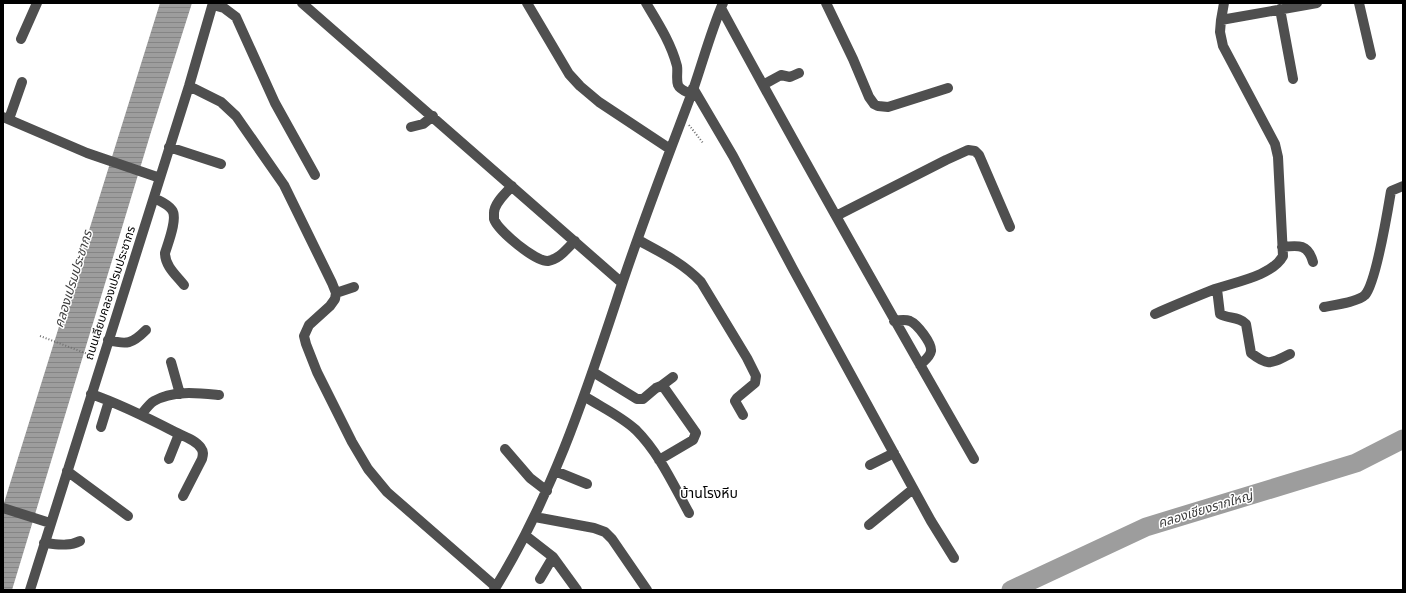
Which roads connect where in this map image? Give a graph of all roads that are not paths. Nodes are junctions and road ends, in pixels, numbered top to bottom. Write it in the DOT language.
graph roads {
  1 [pos="37,3"];
  2 [pos="302,3"];
  3 [pos="527,3"];
  4 [pos="646,3"];
  5 [pos="826,3"];
  6 [pos="1224,3"];
  7 [pos="1317,3"];
  8 [pos="1359,3"];
  9 [pos="213,4"];
  10 [pos="722,5"];
  11 [pos="1291,5"];
  12 [pos="1280,9"];
  13 [pos="1228,19"];
  14 [pos="21,39"];
  15 [pos="1371,55"];
  16 [pos="799,73"];
  17 [pos="1293,79"];
  18 [pos="22,82"];
  19 [pos="763,85"];
  20 [pos="189,86"];
  21 [pos="948,88"];
  22 [pos="692,91"];
  23 [pos="433,116"];
  24 [pos="6,118"];
  25 [pos="411,127"];
  26 [pos="169,147"];
  27 [pos="670,149"];
  28 [pos="221,164"];
  29 [pos="315,176"];
  30 [pos="160,178"];
  31 [pos="512,186"];
  32 [pos="1403,186"];
  33 [pos="154,198"];
  34 [pos="836,216"];
  35 [pos="1010,227"];
  36 [pos="574,240"];
  37 [pos="638,240"];
  38 [pos="1282,247"];
  39 [pos="1314,262"];
  40 [pos="622,283"];
  41 [pos="184,285"];
  42 [pos="354,286"];
  43 [pos="1217,289"];
  44 [pos="336,293"];
  45 [pos="1324,307"];
  46 [pos="1155,314"];
  47 [pos="894,320"];
  48 [pos="146,330"];
  49 [pos="108,340"];
  50 [pos="1290,354"];
  51 [pos="172,362"];
  52 [pos="920,365"];
  53 [pos="593,372"];
  54 [pos="673,377"];
  55 [pos="661,386"];
  56 [pos="91,394"];
  57 [pos="180,394"];
  58 [pos="219,395"];
  59 [pos="584,396"];
  60 [pos="109,401"];
  61 [pos="743,414"];
  62 [pos="141,415"];
  63 [pos="101,427"];
  64 [pos="179,434"];
  65 [pos="505,449"];
  66 [pos="894,453"];
  67 [pos="168,459"];
  68 [pos="974,459"];
  69 [pos="659,460"];
  70 [pos="870,465"];
  71 [pos="67,471"];
  72 [pos="555,471"];
  73 [pos="587,484"];
  74 [pos="913,489"];
  75 [pos="547,490"];
  76 [pos="183,496"];
  77 [pos="3,508"];
  78 [pos="689,513"];
  79 [pos="128,516"];
  80 [pos="535,517"];
  81 [pos="50,523"];
  82 [pos="869,524"];
  83 [pos="526,536"];
  84 [pos="80,541"];
  85 [pos="44,543"];
  86 [pos="553,557"];
  87 [pos="954,558"];
  88 [pos="540,579"];
  89 [pos="495,588"];
  90 [pos="30,590"];
  91 [pos="577,590"];
  92 [pos="647,590"];
  1 -- 14 [label="street"];
  2 -- 23 [label="street"];
  3 -- 27 [label="street"];
  4 -- 22 [label="street"];
  5 -- 21 [label="street"];
  6 -- 13 [label="street"];
  7 -- 11 [label="street"];
  8 -- 15 [label="street"];
  9 -- 20 [label="street, ถนนเลียบคลองเปรมประชากร"];
  9 -- 29 [label="street"];
  10 -- 19 [label="street"];
  10 -- 22 [label="street"];
  11 -- 12 [label="street"];
  12 -- 13 [label="street"];
  12 -- 17 [label="street"];
  13 -- 38 [label="street"];
  16 -- 19 [label="street"];
  18 -- 24 [label="street"];
  19 -- 34 [label="street"];
  20 -- 26 [label="street, ถนนเลียบคลองเปรมประชากร"];
  20 -- 44 [label="street"];
  22 -- 27 [label="street"];
  22 -- 66 [label="street"];
  23 -- 25 [label="street"];
  23 -- 31 [label="street"];
  24 -- 30 [label="street"];
  26 -- 28 [label="street"];
  26 -- 30 [label="street, ถนนเลียบคลองเปรมประชากร"];
  27 -- 37 [label="street"];
  30 -- 33 [label="street, ถนนเลียบคลองเปรมประชากร"];
  31 -- 36 [label="street"];
  31 -- 36 [label="street"];
  32 -- 45 [label="street"];
  33 -- 41 [label="street"];
  33 -- 49 [label="street, ถนนเลียบคลองเปรมประชากร"];
  34 -- 35 [label="street"];
  34 -- 47 [label="street"];
  36 -- 40 [label="street"];
  37 -- 40 [label="street"];
  37 -- 61 [label="street"];
  38 -- 39 [label="street"];
  38 -- 43 [label="street"];
  40 -- 53 [label="street"];
  42 -- 44 [label="street"];
  43 -- 46 [label="street"];
  43 -- 50 [label="street"];
  44 -- 89 [label="street"];
  47 -- 52 [label="street"];
  47 -- 52 [label="street"];
  48 -- 49 [label="street"];
  49 -- 56 [label="street, ถนนเลียบคลองเปรมประชากร"];
  51 -- 57 [label="street"];
  52 -- 68 [label="street"];
  53 -- 55 [label="street"];
  53 -- 59 [label="street"];
  54 -- 55 [label="street"];
  55 -- 69 [label="street"];
  56 -- 60 [label="street"];
  56 -- 71 [label="street, ถนนเลียบคลองเปรมประชากร"];
  57 -- 58 [label="street"];
  57 -- 62 [label="street"];
  59 -- 69 [label="street"];
  59 -- 72 [label="street"];
  60 -- 62 [label="street"];
  60 -- 63 [label="street"];
  62 -- 64 [label="street"];
  64 -- 67 [label="street"];
  64 -- 76 [label="street"];
  65 -- 75 [label="street"];
  66 -- 70 [label="street"];
  66 -- 74 [label="street"];
  69 -- 78 [label="street"];
  71 -- 79 [label="street"];
  71 -- 81 [label="street, ถนนเลียบคลองเปรมประชากร"];
  72 -- 73 [label="street"];
  72 -- 75 [label="street"];
  74 -- 82 [label="street"];
  74 -- 87 [label="street"];
  75 -- 80 [label="street"];
  77 -- 81 [label="street"];
  80 -- 83 [label="street"];
  80 -- 92 [label="street"];
  81 -- 85 [label="street, ถนนเลียบคลองเปรมประชากร"];
  83 -- 86 [label="street"];
  83 -- 89 [label="street"];
  84 -- 85 [label="street"];
  85 -- 90 [label="street, ถนนเลียบคลองเปรมประชากร"];
  86 -- 88 [label="street"];
  86 -- 91 [label="street"];
}
